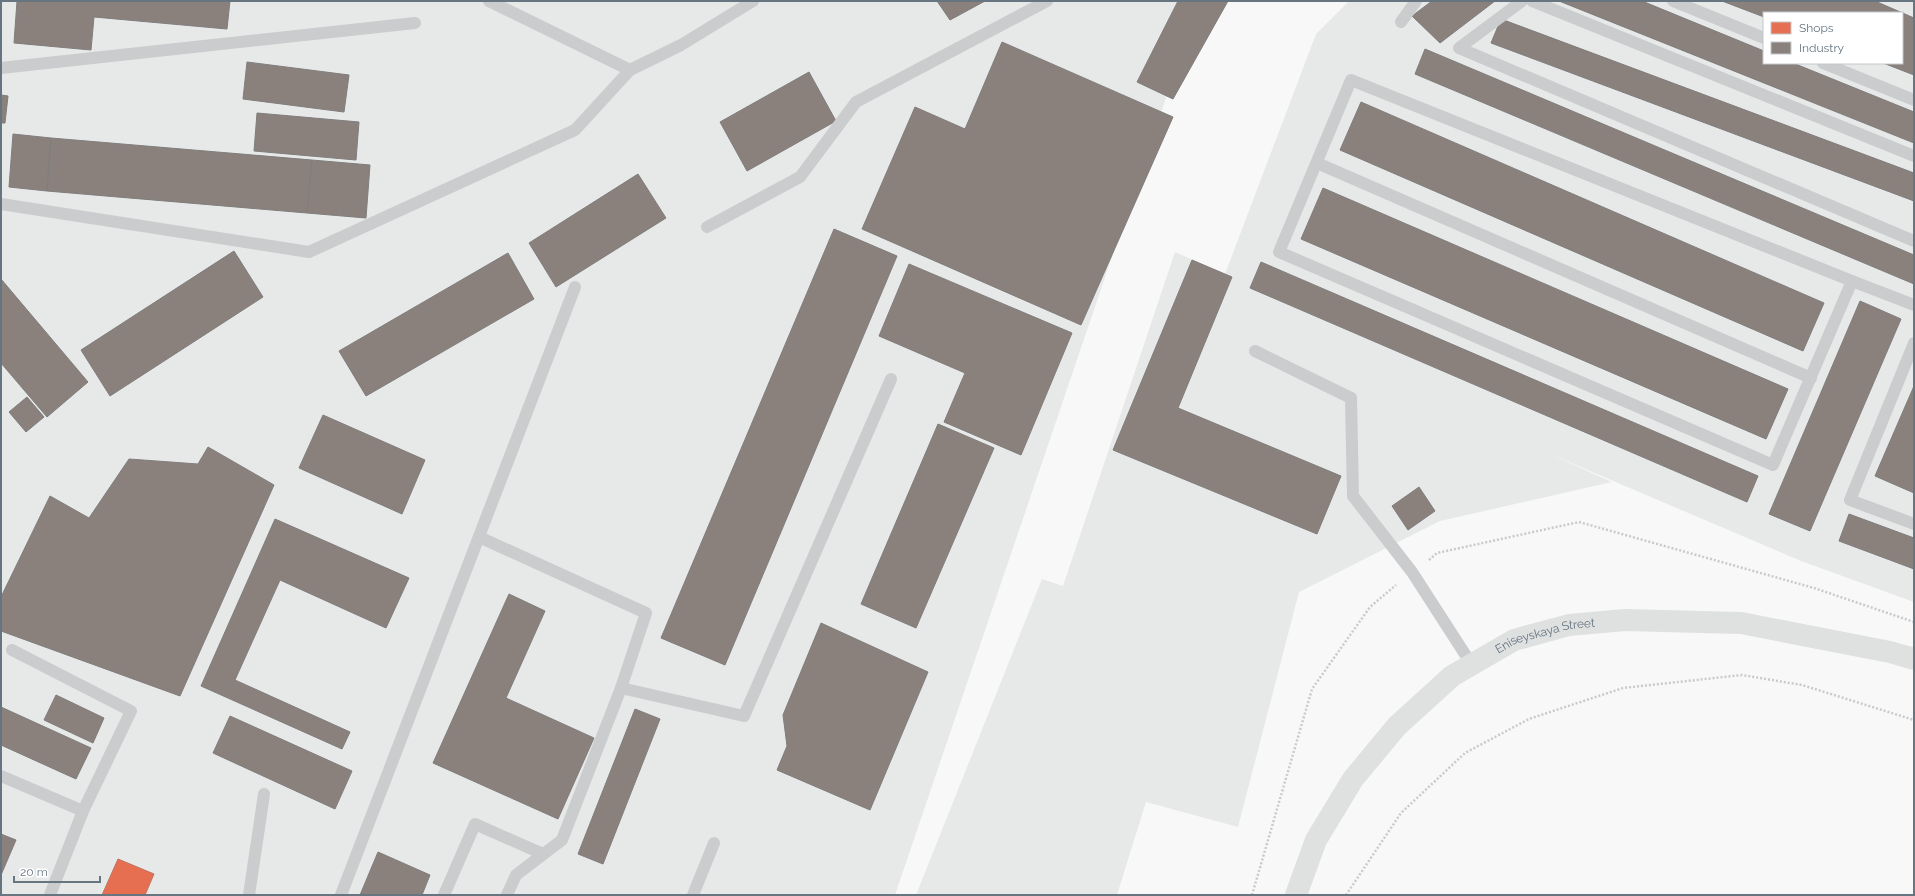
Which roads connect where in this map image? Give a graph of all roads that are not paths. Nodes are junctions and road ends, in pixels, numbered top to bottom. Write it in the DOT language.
graph roads {
  1 [pos="489,1"];
  2 [pos="753,1"];
  3 [pos="1047,1"];
  4 [pos="1416,1"];
  5 [pos="1522,1"];
  6 [pos="1532,1"];
  7 [pos="1673,1"];
  8 [pos="415,22"];
  9 [pos="1402,22"];
  10 [pos="1763,38"];
  11 [pos="1825,64"];
  12 [pos="1,68"];
  13 [pos="630,70"];
  14 [pos="1914,100"];
  15 [pos="1914,156"];
  16 [pos="1317,163"];
  17 [pos="1,204"];
  18 [pos="707,226"];
  19 [pos="1914,241"];
  20 [pos="1852,281"];
  21 [pos="575,287"];
  22 [pos="1914,305"];
  23 [pos="1914,343"];
  24 [pos="1255,351"];
  25 [pos="1811,378"];
  26 [pos="891,379"];
  27 [pos="1914,524"];
  28 [pos="479,537"];
  29 [pos="12,650"];
  30 [pos="1914,659"];
  31 [pos="1472,665"];
  32 [pos="621,688"];
  33 [pos="1,776"];
  34 [pos="264,794"];
  35 [pos="83,811"];
  36 [pos="714,843"];
  37 [pos="543,854"];
  38 [pos="50,895"];
  39 [pos="249,895"];
  40 [pos="342,895"];
  41 [pos="444,895"];
  42 [pos="507,895"];
  43 [pos="693,895"];
  44 [pos="1296,895"];
  1 -- 13 [label="lane"];
  2 -- 13 [label="lane"];
  3 -- 18 [label="lane"];
  4 -- 9 [label="lane"];
  5 -- 19 [label="lane"];
  6 -- 15 [label="lane"];
  7 -- 10 [label="lane"];
  8 -- 12 [label="lane"];
  11 -- 14 [label="lane"];
  13 -- 17 [label="lane"];
  16 -- 20 [label="lane"];
  16 -- 25 [label="lane"];
  16 -- 25 [label="lane"];
  20 -- 22 [label="lane"];
  20 -- 25 [label="lane"];
  21 -- 28 [label="lane"];
  23 -- 27 [label="lane"];
  24 -- 31 [label="lane"];
  26 -- 32 [label="lane"];
  28 -- 32 [label="lane"];
  28 -- 40 [label="lane"];
  29 -- 35 [label="lane"];
  30 -- 31 [label="street, Eniseyskaya Street"];
  31 -- 44 [label="street, Eniseyskaya Street"];
  32 -- 37 [label="lane"];
  33 -- 35 [label="lane"];
  34 -- 39 [label="lane"];
  35 -- 38 [label="lane"];
  36 -- 43 [label="lane"];
  37 -- 41 [label="lane"];
  37 -- 42 [label="lane"];
}
